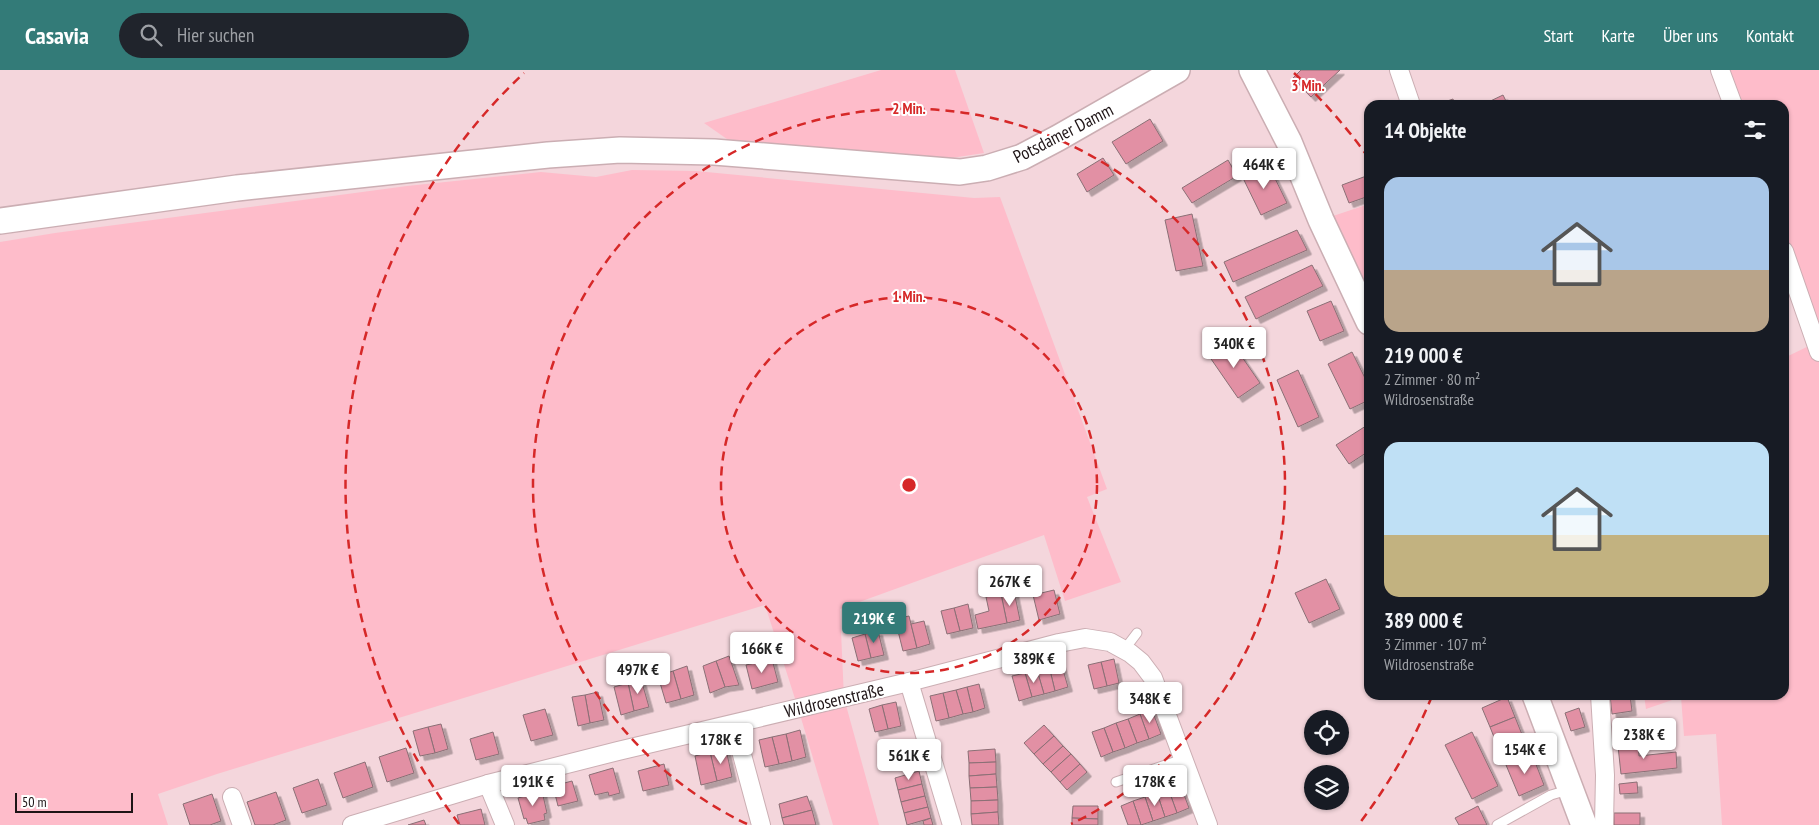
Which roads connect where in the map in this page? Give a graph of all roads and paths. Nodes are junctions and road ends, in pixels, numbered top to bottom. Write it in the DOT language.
graph roads {
  1 [pos="1177,70"];
  2 [pos="1252,70"];
  3 [pos="1399,70"];
  4 [pos="1720,70"];
  5 [pos="1409,100"];
  6 [pos="1731,100"];
  7 [pos="0,221"];
  8 [pos="1789,265"];
  9 [pos="1364,311"];
  10 [pos="1819,352"];
  11 [pos="1137,633"];
  12 [pos="1124,650"];
  13 [pos="909,682"];
  14 [pos="1537,700"];
  15 [pos="1600,700"];
  16 [pos="734,724"];
  17 [pos="1184,759"];
  18 [pos="1116,782"];
  19 [pos="488,784"];
  20 [pos="1571,789"];
  21 [pos="232,797"];
  22 [pos="242,825"];
  23 [pos="352,825"];
  24 [pos="505,825"];
  25 [pos="761,825"];
  26 [pos="952,825"];
  27 [pos="1208,825"];
  28 [pos="1497,825"];
  29 [pos="1584,825"];
  30 [pos="1604,825"];
  1 -- 7 [label="main road, Potsdamer Damm"];
  2 -- 9 [label="main road"];
  3 -- 5 [label="street"];
  4 -- 6 [label="street"];
  8 -- 10 [label="street"];
  11 -- 12 [label="lane"];
  12 -- 13 [label="street, Wildrosenstraße"];
  12 -- 17 [label="street, Wildrosenstraße"];
  13 -- 16 [label="street, Wildrosenstraße"];
  13 -- 26 [label="street"];
  14 -- 20 [label="main road"];
  15 -- 30 [label="street"];
  16 -- 19 [label="street, Wildrosenstraße"];
  16 -- 25 [label="street"];
  17 -- 18 [label="lane"];
  17 -- 27 [label="street, Wildrosenstraße"];
  19 -- 23 [label="street, Wildrosenstraße"];
  19 -- 24 [label="street"];
  20 -- 28 [label="lane"];
  20 -- 29 [label="main road"];
  21 -- 22 [label="street"];
}
